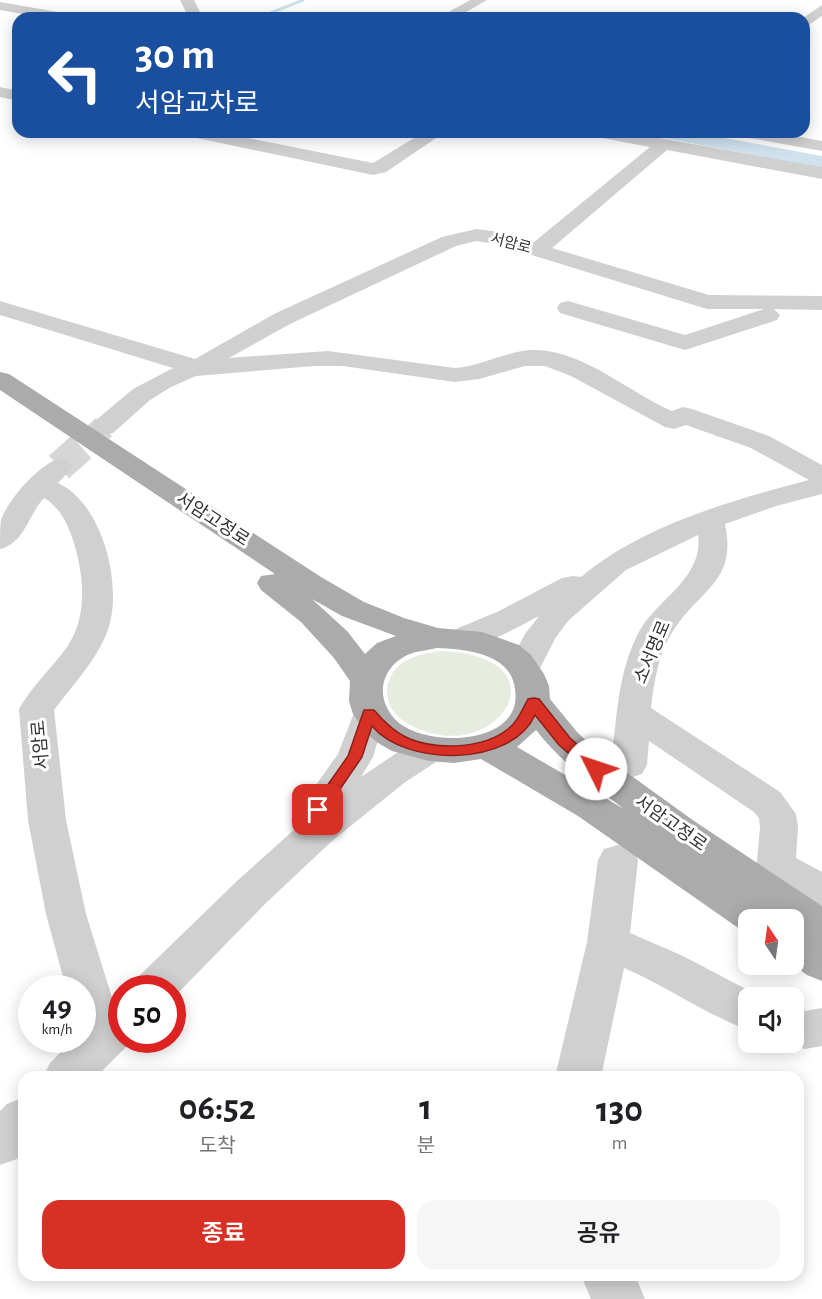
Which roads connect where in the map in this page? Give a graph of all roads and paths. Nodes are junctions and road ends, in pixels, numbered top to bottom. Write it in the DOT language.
graph roads {
  1 [pos="480,0"];
  2 [pos="0,6"];
  3 [pos="822,9"];
  4 [pos="34,12"];
  5 [pos="457,12"];
  6 [pos="810,19"];
  7 [pos="222,138"];
  8 [pos="426,138"];
  9 [pos="630,138"];
  10 [pos="777,138"];
  11 [pos="664,144"];
  12 [pos="822,146"];
  13 [pos="822,173"];
  14 [pos="537,250"];
  15 [pos="814,304"];
  16 [pos="568,308"];
  17 [pos="0,309"];
  18 [pos="191,369"];
  19 [pos="0,379"];
  20 [pos="0,399"];
  21 [pos="104,427"];
  22 [pos="822,476"];
  23 [pos="822,485"];
  24 [pos="710,520"];
  25 [pos="0,540"];
  26 [pos="615,564"];
  27 [pos="450,638"];
  28 [pos="529,685"];
  29 [pos="368,696"];
  30 [pos="635,714"];
  31 [pos="486,746"];
  32 [pos="429,749"];
  33 [pos="629,765"];
  34 [pos="618,860"];
  35 [pos="262,880"];
  36 [pos="822,890"];
  37 [pos="770,893"];
  38 [pos="822,928"];
  39 [pos="608,942"];
  40 [pos="804,950"];
  41 [pos="822,963"];
  42 [pos="167,975"];
  43 [pos="738,1006"];
  44 [pos="108,1021"];
  45 [pos="822,1027"];
  46 [pos="804,1030"];
  47 [pos="108,1035"];
  48 [pos="72,1071"];
  49 [pos="579,1071"];
  50 [pos="18,1125"];
  51 [pos="0,1143"];
  52 [pos="611,1281"];
  53 [pos="619,1299"];
  1 -- 5 [label="street"];
  2 -- 4 [label="street"];
  3 -- 6 [label="street"];
  7 -- 8 [label="street"];
  9 -- 11 [label="street"];
  10 -- 12 [label="street"];
  11 -- 13 [label="street"];
  11 -- 14 [label="street"];
  14 -- 15 [label="street, 서암로"];
  14 -- 18 [label="street, 서암로"];
  15 -- 16 [label="street"];
  17 -- 18 [label="street"];
  18 -- 21 [label="street, 서암로"];
  18 -- 22 [label="street"];
  19 -- 27 [label="main road, 서암고정로"];
  20 -- 29 [label="main road, 서암고정로"];
  23 -- 24 [label="street"];
  24 -- 26 [label="street"];
  24 -- 30 [label="street, 소서명로"];
  25 -- 44 [label="street, 서암로"];
  26 -- 27 [label="street"];
  26 -- 28 [label="street"];
  27 -- 28 [label="main road"];
  27 -- 29 [label="main road"];
  28 -- 31 [label="main road"];
  28 -- 37 [label="main road, 서암고정로"];
  29 -- 32 [label="main road"];
  29 -- 35 [label="street"];
  30 -- 33 [label="street, 소서명로"];
  30 -- 37 [label="street"];
  31 -- 32 [label="main road"];
  31 -- 37 [label="main road, 서암고정로"];
  32 -- 35 [label="street"];
  34 -- 39 [label="street"];
  35 -- 42 [label="street"];
  36 -- 37 [label="street"];
  37 -- 38 [label="main road, 서암고정로"];
  39 -- 43 [label="street"];
  39 -- 49 [label="street"];
  40 -- 41 [label="main road"];
  45 -- 46 [label="street"];
  47 -- 48 [label="street, 서암로"];
  50 -- 51 [label="street"];
  52 -- 53 [label="street"];
}
